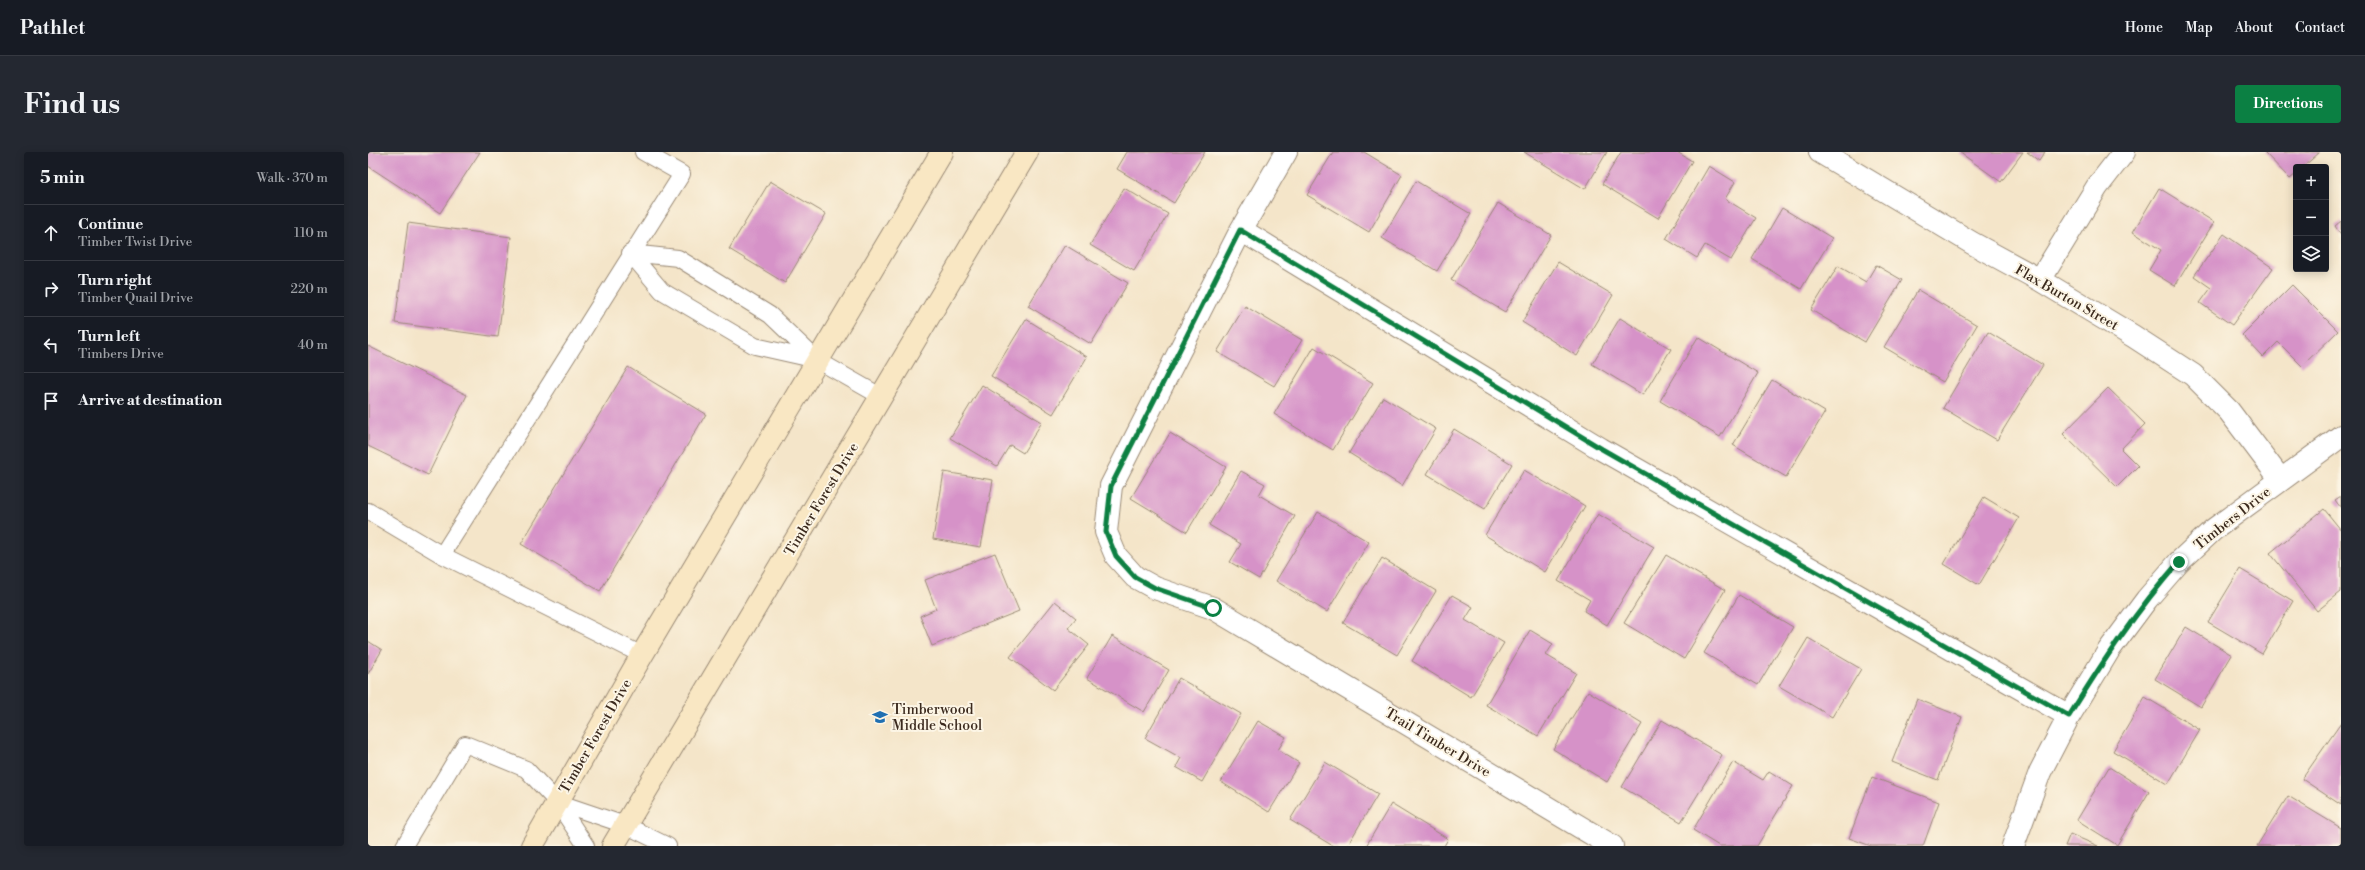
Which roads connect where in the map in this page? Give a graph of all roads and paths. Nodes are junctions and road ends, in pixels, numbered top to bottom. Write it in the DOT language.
graph roads {
  1 [pos="643,152"];
  2 [pos="942,152"];
  3 [pos="1027,152"];
  4 [pos="1286,152"];
  5 [pos="1820,152"];
  6 [pos="2124,152"];
  7 [pos="1240,230"];
  8 [pos="630,253"];
  9 [pos="2040,280"];
  10 [pos="817,360"];
  11 [pos="882,397"];
  12 [pos="2341,436"];
  13 [pos="2281,480"];
  14 [pos="368,511"];
  15 [pos="442,555"];
  16 [pos="642,655"];
  17 [pos="2069,716"];
  18 [pos="557,802"];
  19 [pos="626,825"];
  20 [pos="404,846"];
  21 [pos="532,846"];
  22 [pos="586,846"];
  23 [pos="613,846"];
  24 [pos="668,846"];
  25 [pos="1612,846"];
  26 [pos="2013,846"];
  1 -- 8 [label="lane"];
  2 -- 10 [label="main road, Timber Forest Drive"];
  3 -- 11 [label="main road, Timber Forest Drive"];
  4 -- 7 [label="street, Trail Timber Drive"];
  5 -- 9 [label="street, Flax Burton Street"];
  6 -- 9 [label="street"];
  7 -- 17 [label="street"];
  7 -- 25 [label="street, Trail Timber Drive"];
  8 -- 10 [label="lane"];
  8 -- 10 [label="lane"];
  8 -- 15 [label="lane"];
  9 -- 13 [label="street, Flax Burton Street"];
  10 -- 11 [label="lane"];
  10 -- 16 [label="main road, Timber Forest Drive"];
  11 -- 19 [label="main road, Timber Forest Drive"];
  12 -- 13 [label="street, Timbers Drive"];
  13 -- 17 [label="street, Timbers Drive"];
  14 -- 15 [label="lane"];
  15 -- 16 [label="lane"];
  16 -- 18 [label="main road, Timber Forest Drive"];
  17 -- 26 [label="street, Timbers Drive"];
  18 -- 19 [label="lane"];
  18 -- 20 [label="lane"];
  18 -- 21 [label="main road, Timber Forest Drive"];
  18 -- 22 [label="lane"];
  19 -- 23 [label="main road, Timber Forest Drive"];
  19 -- 24 [label="lane"];
}
